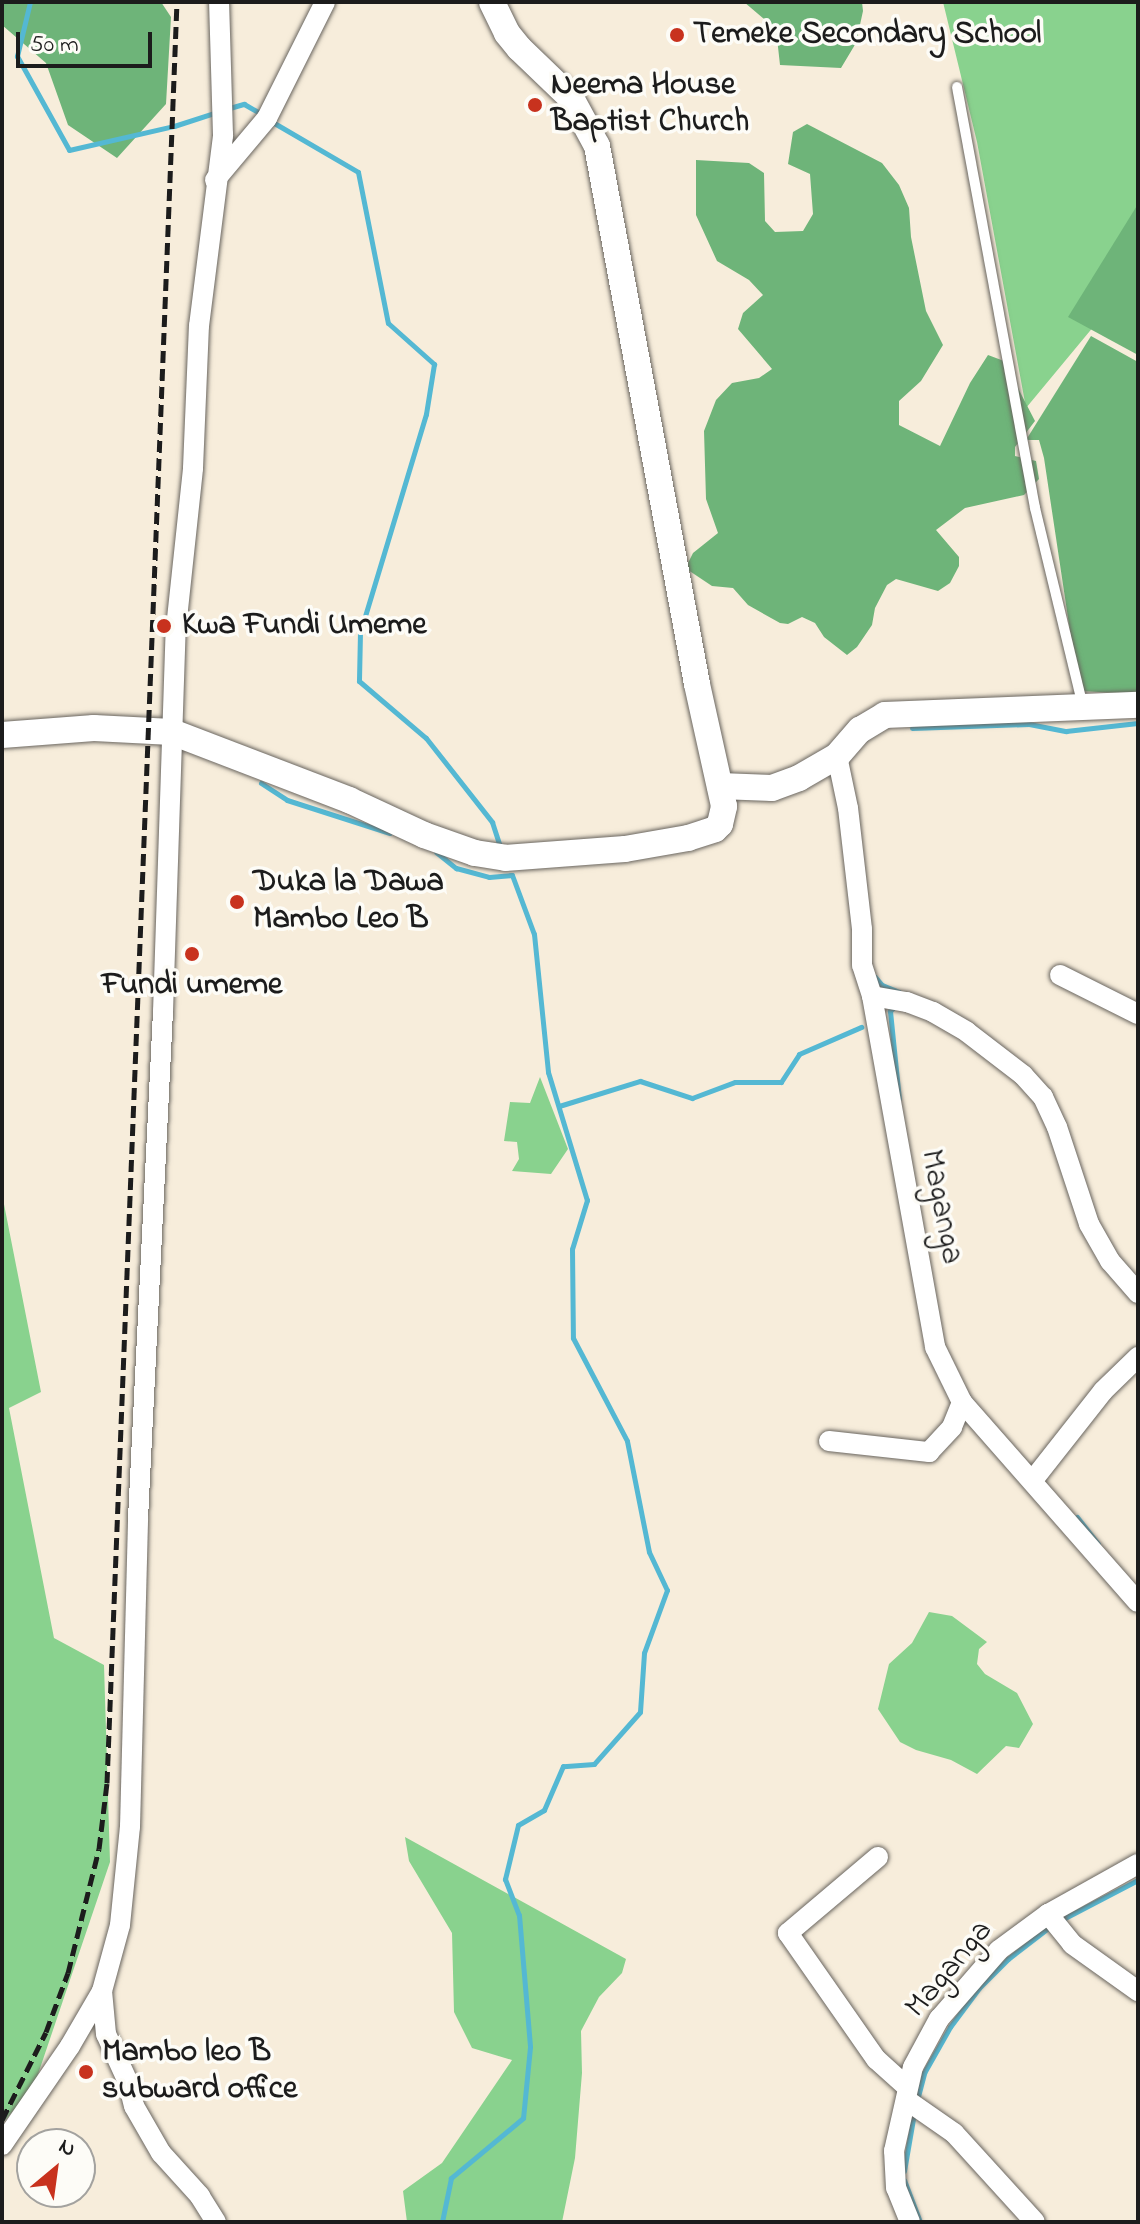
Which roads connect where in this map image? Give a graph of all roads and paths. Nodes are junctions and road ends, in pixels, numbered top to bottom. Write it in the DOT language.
graph roads {
  1 [pos="219,2"];
  2 [pos="325,2"];
  3 [pos="492,2"];
  4 [pos="957,87"];
  5 [pos="215,180"];
  6 [pos="1138,705"];
  7 [pos="1084,709"];
  8 [pos="172,732"];
  9 [pos="2,735"];
  10 [pos="837,756"];
  11 [pos="720,786"];
  12 [pos="1060,975"];
  13 [pos="872,996"];
  14 [pos="1138,1014"];
  15 [pos="1136,1285"];
  16 [pos="1138,1357"];
  17 [pos="962,1402"];
  18 [pos="829,1441"];
  19 [pos="1033,1480"];
  20 [pos="1138,1602"];
  21 [pos="878,1857"];
  22 [pos="1138,1864"];
  23 [pos="1048,1914"];
  24 [pos="102,1991"];
  25 [pos="1138,1991"];
  26 [pos="908,2094"];
  27 [pos="2,2145"];
  28 [pos="216,2222"];
  29 [pos="910,2222"];
  30 [pos="1035,2222"];
  1 -- 5 [label="street"];
  2 -- 5 [label="street"];
  3 -- 11 [label="street"];
  4 -- 7 [label="lane"];
  5 -- 8 [label="street"];
  6 -- 7 [label="street"];
  7 -- 10 [label="street"];
  8 -- 9 [label="street"];
  8 -- 11 [label="street"];
  8 -- 24 [label="street"];
  10 -- 11 [label="street"];
  10 -- 13 [label="street, Maganga"];
  12 -- 14 [label="street"];
  13 -- 15 [label="street"];
  13 -- 17 [label="street, Maganga"];
  16 -- 19 [label="street"];
  17 -- 18 [label="street"];
  17 -- 19 [label="street, Maganga"];
  19 -- 20 [label="street, Maganga"];
  21 -- 26 [label="street"];
  22 -- 23 [label="street, Maganga"];
  23 -- 25 [label="street"];
  23 -- 26 [label="street, Maganga"];
  24 -- 27 [label="street"];
  24 -- 28 [label="street"];
  26 -- 29 [label="street, Maganga"];
  26 -- 30 [label="street"];
}
